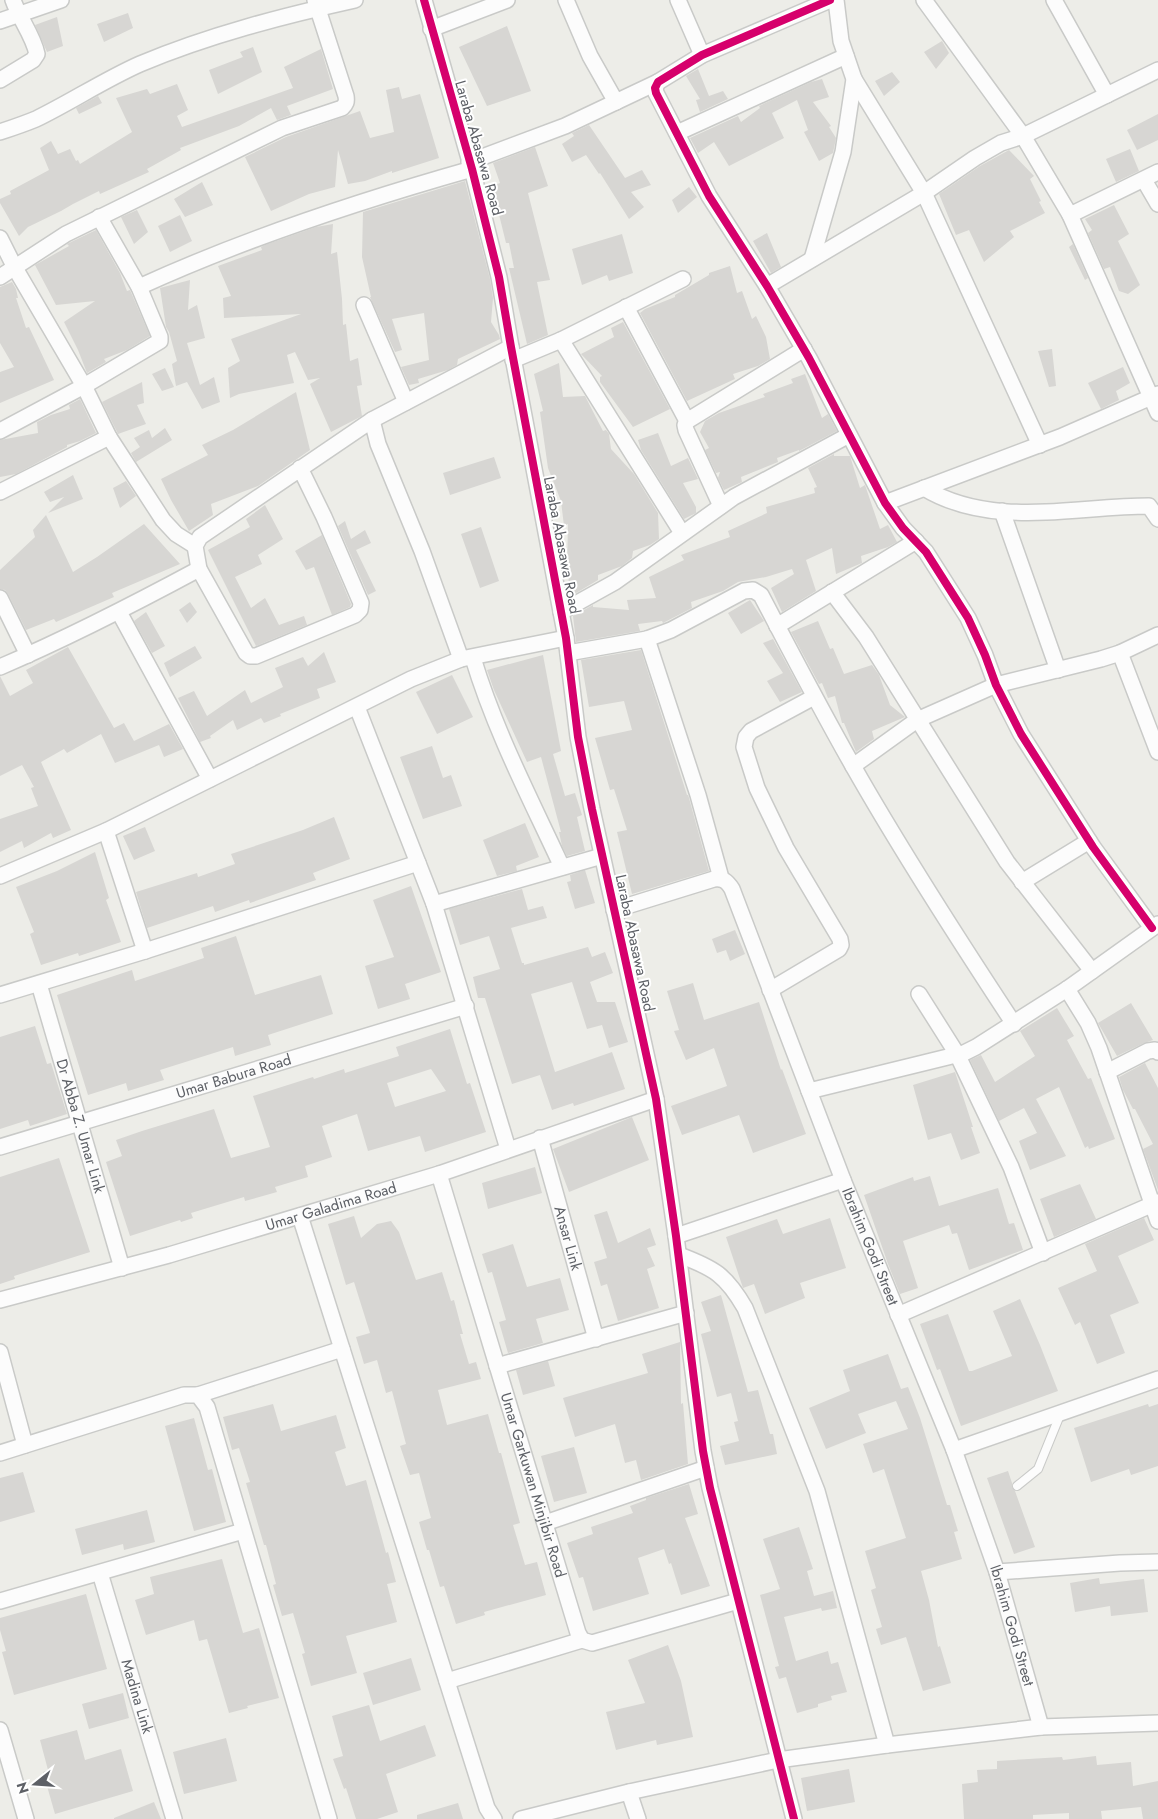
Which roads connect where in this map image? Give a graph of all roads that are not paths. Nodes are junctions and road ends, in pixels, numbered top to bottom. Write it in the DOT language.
graph roads {
  1 [pos="61,0"];
  2 [pos="355,0"];
  3 [pos="424,0"];
  4 [pos="507,0"];
  5 [pos="566,0"];
  6 [pos="678,0"];
  7 [pos="830,0"];
  8 [pos="836,0"];
  9 [pos="924,0"];
  10 [pos="1054,0"];
  11 [pos="317,4"];
  12 [pos="15,7"];
  13 [pos="0,21"];
  14 [pos="431,29"];
  15 [pos="702,55"];
  16 [pos="846,56"];
  17 [pos="1158,70"];
  18 [pos="854,79"];
  19 [pos="0,80"];
  20 [pos="658,82"];
  21 [pos="1107,95"];
  22 [pos="616,102"];
  23 [pos="0,132"];
  24 [pos="677,133"];
  25 [pos="1023,136"];
  26 [pos="470,166"];
  27 [pos="1158,172"];
  28 [pos="1144,180"];
  29 [pos="924,193"];
  30 [pos="1158,204"];
  31 [pos="1070,215"];
  32 [pos="99,217"];
  33 [pos="0,238"];
  34 [pos="812,259"];
  35 [pos="14,268"];
  36 [pos="0,278"];
  37 [pos="683,279"];
  38 [pos="767,286"];
  39 [pos="139,287"];
  40 [pos="364,304"];
  41 [pos="626,308"];
  42 [pos="561,340"];
  43 [pos="804,349"];
  44 [pos="512,354"];
  45 [pos="84,386"];
  46 [pos="1155,396"];
  47 [pos="406,402"];
  48 [pos="1158,413"];
  49 [pos="372,420"];
  50 [pos="687,421"];
  51 [pos="0,431"];
  52 [pos="849,435"];
  53 [pos="109,437"];
  54 [pos="1040,445"];
  55 [pos="300,468"];
  56 [pos="924,488"];
  57 [pos="0,492"];
  58 [pos="885,503"];
  59 [pos="721,506"];
  60 [pos="1002,511"];
  61 [pos="1158,519"];
  62 [pos="682,533"];
  63 [pos="916,541"];
  64 [pos="195,546"];
  65 [pos="199,569"];
  66 [pos="832,592"];
  67 [pos="0,598"];
  68 [pos="119,612"];
  69 [pos="561,612"];
  70 [pos="777,626"];
  71 [pos="1158,635"];
  72 [pos="647,639"];
  73 [pos="567,645"];
  74 [pos="1120,653"];
  75 [pos="28,655"];
  76 [pos="467,659"];
  77 [pos="0,667"];
  78 [pos="1058,670"];
  79 [pos="996,685"];
  80 [pos="814,697"];
  81 [pos="357,707"];
  82 [pos="917,720"];
  83 [pos="1158,752"];
  84 [pos="853,766"];
  85 [pos="210,779"];
  86 [pos="106,832"];
  87 [pos="1089,841"];
  88 [pos="602,856"];
  89 [pos="418,862"];
  90 [pos="562,867"];
  91 [pos="0,876"];
  92 [pos="721,878"];
  93 [pos="1022,882"];
  94 [pos="434,904"];
  95 [pos="614,910"];
  96 [pos="1155,926"];
  97 [pos="145,951"];
  98 [pos="1092,971"];
  99 [pos="40,984"];
  100 [pos="1067,988"];
  101 [pos="770,990"];
  102 [pos="920,994"];
  103 [pos="0,995"];
  104 [pos="466,1006"];
  105 [pos="1014,1024"];
  106 [pos="1155,1049"];
  107 [pos="957,1054"];
  108 [pos="1107,1072"];
  109 [pos="809,1091"];
  110 [pos="656,1099"];
  111 [pos="81,1121"];
  112 [pos="540,1138"];
  113 [pos="0,1147"];
  114 [pos="508,1149"];
  115 [pos="439,1174"];
  116 [pos="843,1180"];
  117 [pos="1155,1204"];
  118 [pos="300,1216"];
  119 [pos="1158,1221"];
  120 [pos="676,1236"];
  121 [pos="1043,1253"];
  122 [pos="679,1255"];
  123 [pos="122,1268"];
  124 [pos="0,1300"];
  125 [pos="686,1313"];
  126 [pos="898,1315"];
  127 [pos="596,1339"];
  128 [pos="342,1349"];
  129 [pos="0,1352"];
  130 [pos="497,1366"];
  131 [pos="1158,1379"];
  132 [pos="198,1396"];
  133 [pos="1060,1413"];
  134 [pos="24,1445"];
  135 [pos="954,1450"];
  136 [pos="0,1453"];
  137 [pos="706,1468"];
  138 [pos="1017,1486"];
  139 [pos="545,1523"];
  140 [pos="243,1531"];
  141 [pos="1158,1562"];
  142 [pos="100,1572"];
  143 [pos="997,1572"];
  144 [pos="0,1601"];
  145 [pos="738,1601"];
  146 [pos="582,1640"];
  147 [pos="447,1681"];
  148 [pos="1158,1723"];
  149 [pos="1041,1727"];
  150 [pos="0,1730"];
  151 [pos="887,1745"];
  152 [pos="778,1760"];
  153 [pos="629,1792"];
  154 [pos="26,1819"];
  155 [pos="174,1819"];
  156 [pos="329,1819"];
  157 [pos="494,1819"];
  158 [pos="521,1819"];
  159 [pos="638,1819"];
  160 [pos="794,1819"];
  1 -- 12 [label="street"];
  2 -- 11 [label="street"];
  3 -- 14 [label="street, Laraba Abasawa Road"];
  4 -- 14 [label="street"];
  5 -- 22 [label="street"];
  6 -- 15 [label="street"];
  7 -- 15 [label="street"];
  8 -- 16 [label="street"];
  9 -- 25 [label="street"];
  10 -- 21 [label="street"];
  11 -- 23 [label="street"];
  11 -- 32 [label="street"];
  12 -- 13 [label="street"];
  12 -- 19 [label="street"];
  14 -- 26 [label="street, Laraba Abasawa Road"];
  15 -- 20 [label="street"];
  16 -- 18 [label="street"];
  16 -- 24 [label="street"];
  17 -- 21 [label="street"];
  18 -- 29 [label="street"];
  18 -- 34 [label="street"];
  20 -- 22 [label="street"];
  20 -- 24 [label="street"];
  21 -- 25 [label="street"];
  22 -- 26 [label="street"];
  24 -- 38 [label="street"];
  25 -- 29 [label="street"];
  25 -- 31 [label="street"];
  26 -- 39 [label="street"];
  26 -- 44 [label="street, Laraba Abasawa Road"];
  27 -- 28 [label="street"];
  28 -- 30 [label="street"];
  28 -- 31 [label="street"];
  29 -- 34 [label="street"];
  29 -- 54 [label="street"];
  31 -- 46 [label="street"];
  32 -- 35 [label="street"];
  32 -- 39 [label="street"];
  33 -- 35 [label="street"];
  34 -- 38 [label="street"];
  35 -- 36 [label="street"];
  35 -- 45 [label="street"];
  37 -- 41 [label="street"];
  38 -- 43 [label="street"];
  39 -- 45 [label="street"];
  40 -- 47 [label="street"];
  41 -- 42 [label="street"];
  41 -- 50 [label="street"];
  42 -- 44 [label="street"];
  42 -- 62 [label="street"];
  43 -- 50 [label="street"];
  43 -- 52 [label="street"];
  44 -- 47 [label="street"];
  44 -- 69 [label="street, Laraba Abasawa Road"];
  45 -- 51 [label="street"];
  45 -- 53 [label="street"];
  46 -- 48 [label="street"];
  46 -- 54 [label="street"];
  47 -- 49 [label="street"];
  49 -- 55 [label="street"];
  49 -- 76 [label="street"];
  50 -- 59 [label="street"];
  52 -- 58 [label="street"];
  52 -- 59 [label="street"];
  53 -- 57 [label="street"];
  53 -- 64 [label="street"];
  54 -- 56 [label="street"];
  55 -- 64 [label="street"];
  55 -- 65 [label="street"];
  56 -- 58 [label="street"];
  56 -- 60 [label="street"];
  58 -- 63 [label="street"];
  59 -- 62 [label="street"];
  60 -- 61 [label="street"];
  60 -- 78 [label="street"];
  62 -- 69 [label="street"];
  63 -- 66 [label="street"];
  63 -- 79 [label="street"];
  64 -- 65 [label="street"];
  65 -- 68 [label="street"];
  66 -- 70 [label="street"];
  66 -- 82 [label="street"];
  67 -- 75 [label="street"];
  68 -- 75 [label="street"];
  68 -- 85 [label="street"];
  69 -- 73 [label="street, Laraba Abasawa Road"];
  70 -- 72 [label="street"];
  70 -- 80 [label="street"];
  71 -- 74 [label="street"];
  72 -- 73 [label="street"];
  72 -- 92 [label="street"];
  73 -- 76 [label="street"];
  73 -- 88 [label="street, Laraba Abasawa Road"];
  74 -- 78 [label="street"];
  74 -- 83 [label="street"];
  75 -- 77 [label="street"];
  76 -- 81 [label="street"];
  76 -- 90 [label="street"];
  78 -- 79 [label="street"];
  79 -- 82 [label="street"];
  79 -- 87 [label="street"];
  80 -- 84 [label="street"];
  80 -- 101 [label="street"];
  81 -- 85 [label="street"];
  81 -- 89 [label="street"];
  82 -- 84 [label="street"];
  82 -- 93 [label="street"];
  84 -- 105 [label="street"];
  85 -- 86 [label="street"];
  86 -- 91 [label="street"];
  86 -- 97 [label="street"];
  87 -- 93 [label="street"];
  87 -- 96 [label="street"];
  88 -- 90 [label="street"];
  88 -- 95 [label="street, Laraba Abasawa Road"];
  89 -- 94 [label="street"];
  89 -- 97 [label="street"];
  90 -- 94 [label="street"];
  92 -- 95 [label="street"];
  92 -- 101 [label="street, Ibrahim Godi Street"];
  93 -- 98 [label="street"];
  94 -- 104 [label="street"];
  95 -- 110 [label="street, Laraba Abasawa Road"];
  96 -- 98 [label="street"];
  97 -- 99 [label="street"];
  98 -- 100 [label="street"];
  99 -- 103 [label="street"];
  99 -- 111 [label="street, Dr Abba Z. Umar Link"];
  100 -- 105 [label="street"];
  100 -- 108 [label="street"];
  101 -- 109 [label="street, Ibrahim Godi Street"];
  102 -- 107 [label="street"];
  104 -- 111 [label="street, Umar Babura Road"];
  104 -- 114 [label="street"];
  105 -- 107 [label="street"];
  106 -- 108 [label="street"];
  107 -- 109 [label="street"];
  107 -- 121 [label="street"];
  108 -- 117 [label="street"];
  109 -- 116 [label="street, Ibrahim Godi Street"];
  110 -- 112 [label="street, Umar Galadima Road"];
  110 -- 120 [label="street, Laraba Abasawa Road"];
  111 -- 113 [label="street, Umar Babura Road"];
  111 -- 123 [label="street, Dr Abba Z. Umar Link"];
  112 -- 114 [label="street, Umar Galadima Road"];
  112 -- 127 [label="street, Ansar Link"];
  114 -- 115 [label="street, Umar Galadima Road"];
  115 -- 118 [label="street, Umar Galadima Road"];
  115 -- 130 [label="street, Umar Garkuwan Minjibir Road"];
  116 -- 120 [label="street"];
  116 -- 126 [label="street, Ibrahim Godi Street"];
  117 -- 119 [label="street"];
  117 -- 121 [label="street"];
  118 -- 123 [label="street, Umar Galadima Road"];
  118 -- 128 [label="street"];
  120 -- 122 [label="street, Laraba Abasawa Road"];
  121 -- 126 [label="street"];
  122 -- 125 [label="street, Laraba Abasawa Road"];
  122 -- 151 [label="street"];
  123 -- 124 [label="street, Umar Galadima Road"];
  125 -- 127 [label="street"];
  125 -- 137 [label="street, Laraba Abasawa Road"];
  126 -- 135 [label="street, Ibrahim Godi Street"];
  127 -- 130 [label="street"];
  128 -- 132 [label="street"];
  128 -- 147 [label="street"];
  129 -- 134 [label="street"];
  130 -- 139 [label="street, Umar Garkuwan Minjibir Road"];
  131 -- 133 [label="street"];
  132 -- 134 [label="street"];
  132 -- 140 [label="street"];
  133 -- 135 [label="street"];
  133 -- 138 [label="lane"];
  134 -- 136 [label="street"];
  135 -- 143 [label="street, Ibrahim Godi Street"];
  137 -- 139 [label="street"];
  137 -- 145 [label="street, Laraba Abasawa Road"];
  139 -- 146 [label="street, Umar Garkuwan Minjibir Road"];
  140 -- 142 [label="street"];
  140 -- 156 [label="street"];
  141 -- 143 [label="street"];
  142 -- 144 [label="street"];
  142 -- 155 [label="street, Madina Link"];
  143 -- 149 [label="street, Ibrahim Godi Street"];
  145 -- 146 [label="street"];
  145 -- 152 [label="street, Laraba Abasawa Road"];
  146 -- 147 [label="street"];
  147 -- 157 [label="street"];
  148 -- 149 [label="street"];
  149 -- 151 [label="street"];
  150 -- 154 [label="street"];
  151 -- 152 [label="street"];
  152 -- 153 [label="street"];
  152 -- 160 [label="street, Laraba Abasawa Road"];
  153 -- 158 [label="street"];
  153 -- 159 [label="street"];
}
